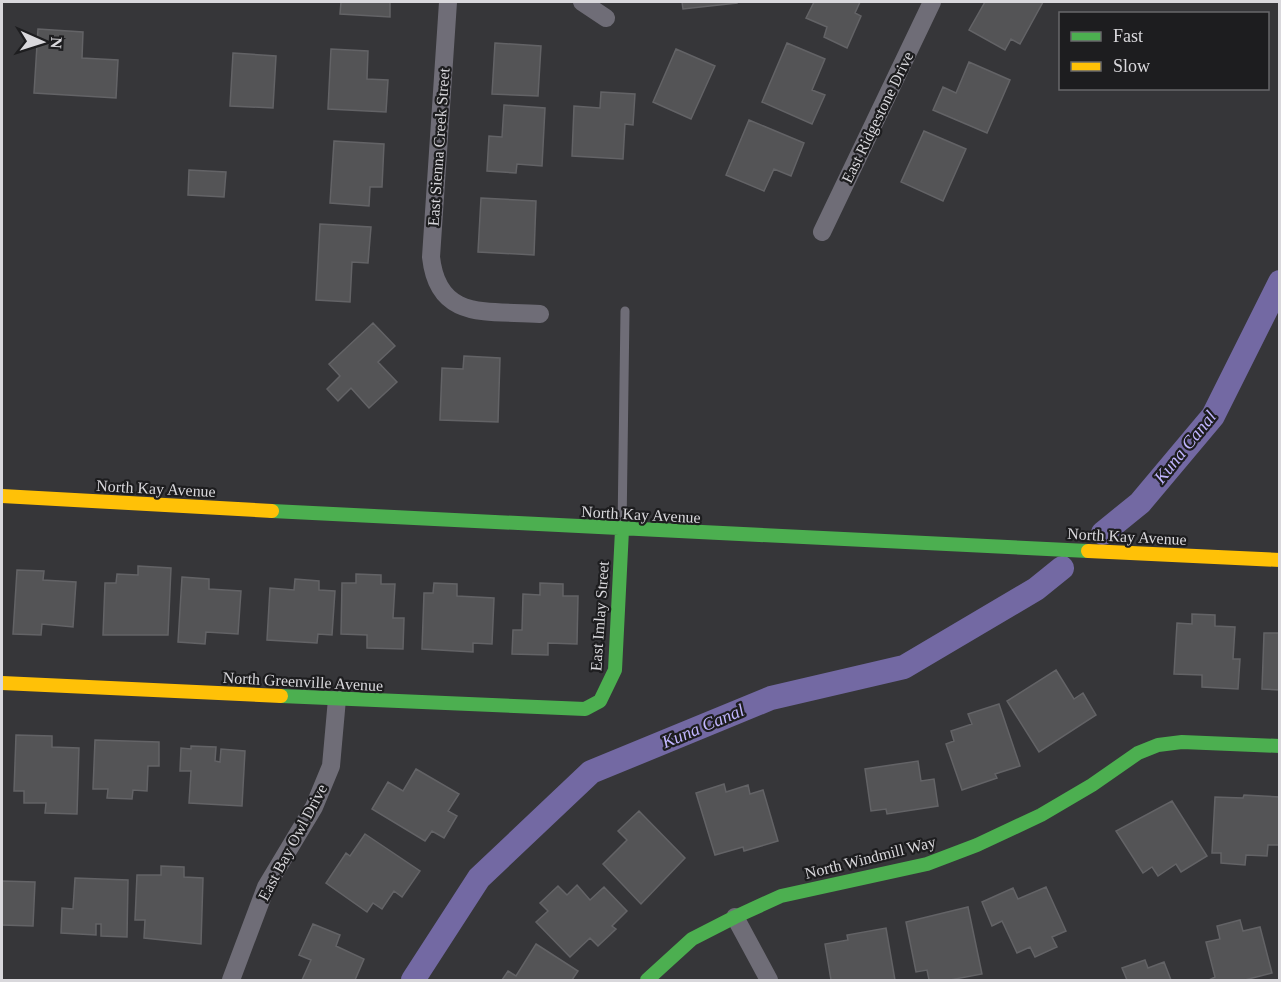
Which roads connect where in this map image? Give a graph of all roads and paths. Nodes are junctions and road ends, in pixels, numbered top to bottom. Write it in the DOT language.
graph roads {
  1 [pos="448,2"];
  2 [pos="582,2"];
  3 [pos="932,2"];
  4 [pos="606,18"];
  5 [pos="822,232"];
  6 [pos="625,311"];
  7 [pos="540,314"];
  8 [pos="2,496"];
  9 [pos="622,530"];
  10 [pos="1280,560"];
  11 [pos="2,683"];
  12 [pos="337,699"];
  13 [pos="600,701"];
  14 [pos="1280,746"];
  15 [pos="735,916"];
  16 [pos="231,981"];
  17 [pos="647,981"];
  18 [pos="769,981"];
  1 -- 7 [label="street, East Sienna Creek Street"];
  2 -- 4 [label="street"];
  3 -- 5 [label="street, East Ridgestone Drive"];
  6 -- 9 [label="lane"];
  8 -- 9 [label="street, North Kay Avenue"];
  9 -- 10 [label="street, North Kay Avenue"];
  9 -- 13 [label="street, East Imlay Street"];
  11 -- 12 [label="street, North Greenville Avenue"];
  12 -- 13 [label="street, North Greenville Avenue"];
  12 -- 16 [label="street, East Bay Owl Drive"];
  14 -- 15 [label="street, North Windmill Way"];
  15 -- 17 [label="street, North Windmill Way"];
  15 -- 18 [label="street"];
}
